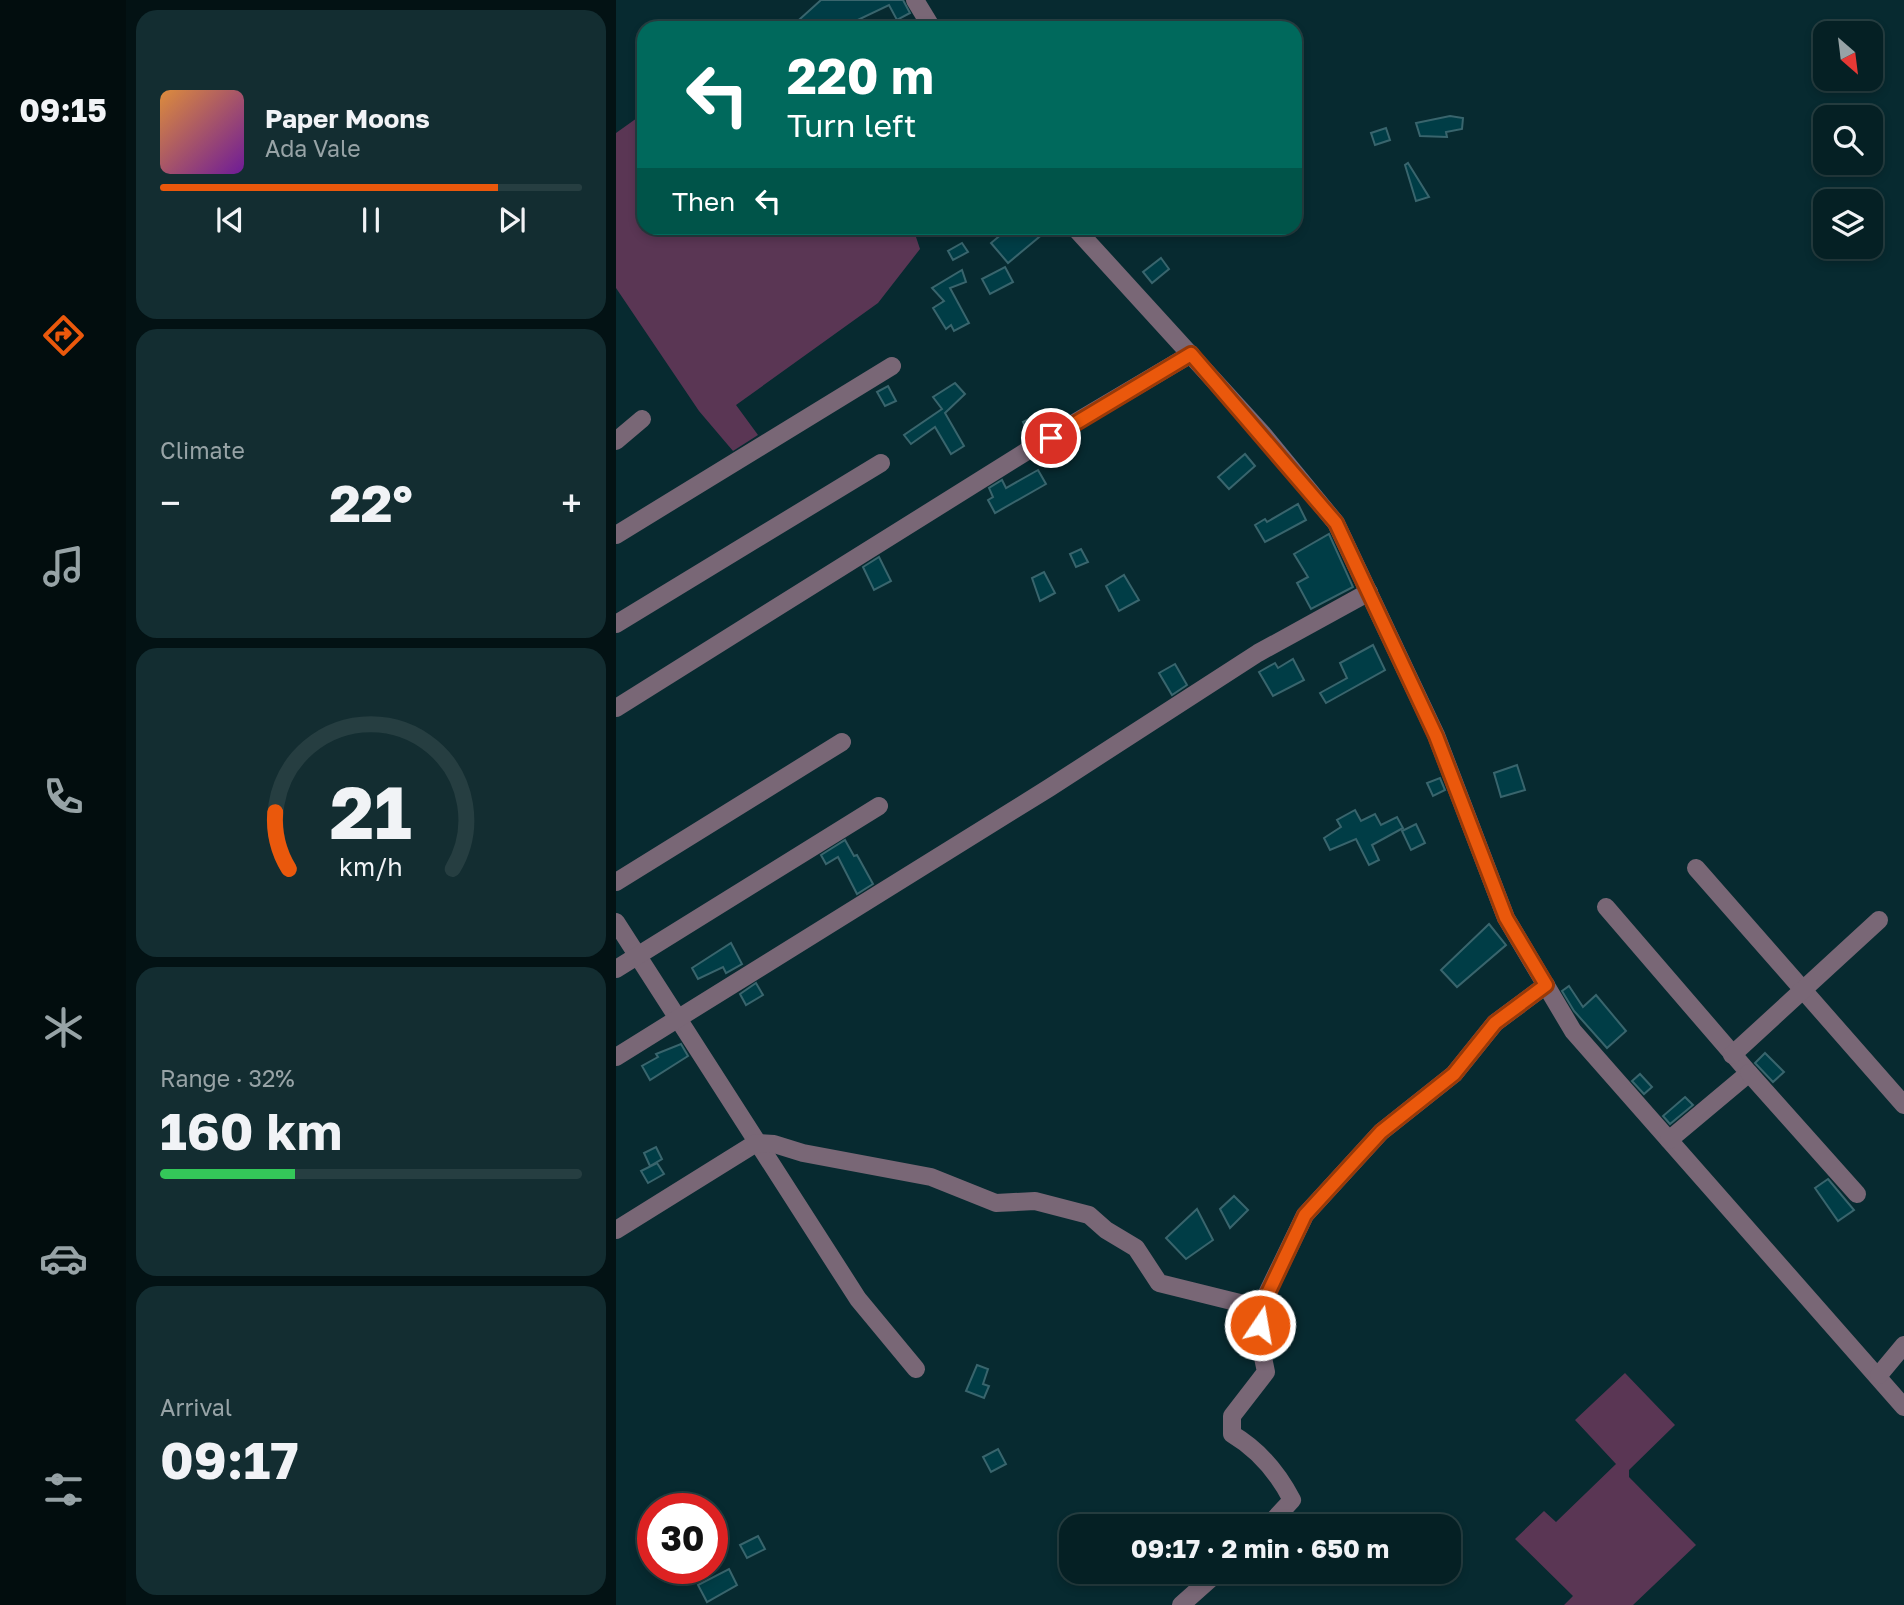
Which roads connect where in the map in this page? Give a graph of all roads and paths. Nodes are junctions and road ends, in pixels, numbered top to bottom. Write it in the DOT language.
graph roads {
  1 [pos="915,0"];
  2 [pos="928,21"];
  3 [pos="1081,235"];
  4 [pos="1191,354"];
  5 [pos="892,366"];
  6 [pos="642,419"];
  7 [pos="616,441"];
  8 [pos="881,463"];
  9 [pos="616,535"];
  10 [pos="1369,592"];
  11 [pos="616,624"];
  12 [pos="616,708"];
  13 [pos="842,742"];
  14 [pos="878,806"];
  15 [pos="1696,868"];
  16 [pos="616,882"];
  17 [pos="1606,907"];
  18 [pos="1879,920"];
  19 [pos="616,922"];
  20 [pos="638,956"];
  21 [pos="616,970"];
  22 [pos="1546,985"];
  23 [pos="1803,989"];
  24 [pos="679,1018"];
  25 [pos="1732,1055"];
  26 [pos="616,1057"];
  27 [pos="1749,1073"];
  28 [pos="1904,1105"];
  29 [pos="1670,1140"];
  30 [pos="756,1143"];
  31 [pos="1857,1194"];
  32 [pos="616,1230"];
  33 [pos="1261,1308"];
  34 [pos="1904,1345"];
  35 [pos="915,1369"];
  36 [pos="1879,1375"];
  37 [pos="1904,1407"];
  38 [pos="1279,1514"];
  39 [pos="1205,1584"];
  40 [pos="1181,1605"];
  1 -- 2 [label="street"];
  3 -- 4 [label="street"];
  4 -- 10 [label="street"];
  4 -- 12 [label="street"];
  5 -- 9 [label="street"];
  6 -- 7 [label="street"];
  8 -- 11 [label="street"];
  10 -- 22 [label="street"];
  10 -- 24 [label="street"];
  13 -- 16 [label="street"];
  14 -- 20 [label="street"];
  15 -- 23 [label="street"];
  17 -- 25 [label="street"];
  18 -- 23 [label="street"];
  19 -- 20 [label="street"];
  20 -- 21 [label="street"];
  20 -- 24 [label="street"];
  22 -- 29 [label="street"];
  22 -- 33 [label="street"];
  23 -- 25 [label="street"];
  23 -- 28 [label="street"];
  24 -- 26 [label="street"];
  24 -- 30 [label="street"];
  25 -- 27 [label="street"];
  27 -- 29 [label="street"];
  27 -- 31 [label="street"];
  29 -- 36 [label="street"];
  30 -- 32 [label="street"];
  30 -- 33 [label="street"];
  30 -- 35 [label="street"];
  33 -- 38 [label="street"];
  34 -- 36 [label="street"];
  36 -- 37 [label="street"];
  39 -- 40 [label="street"];
}
